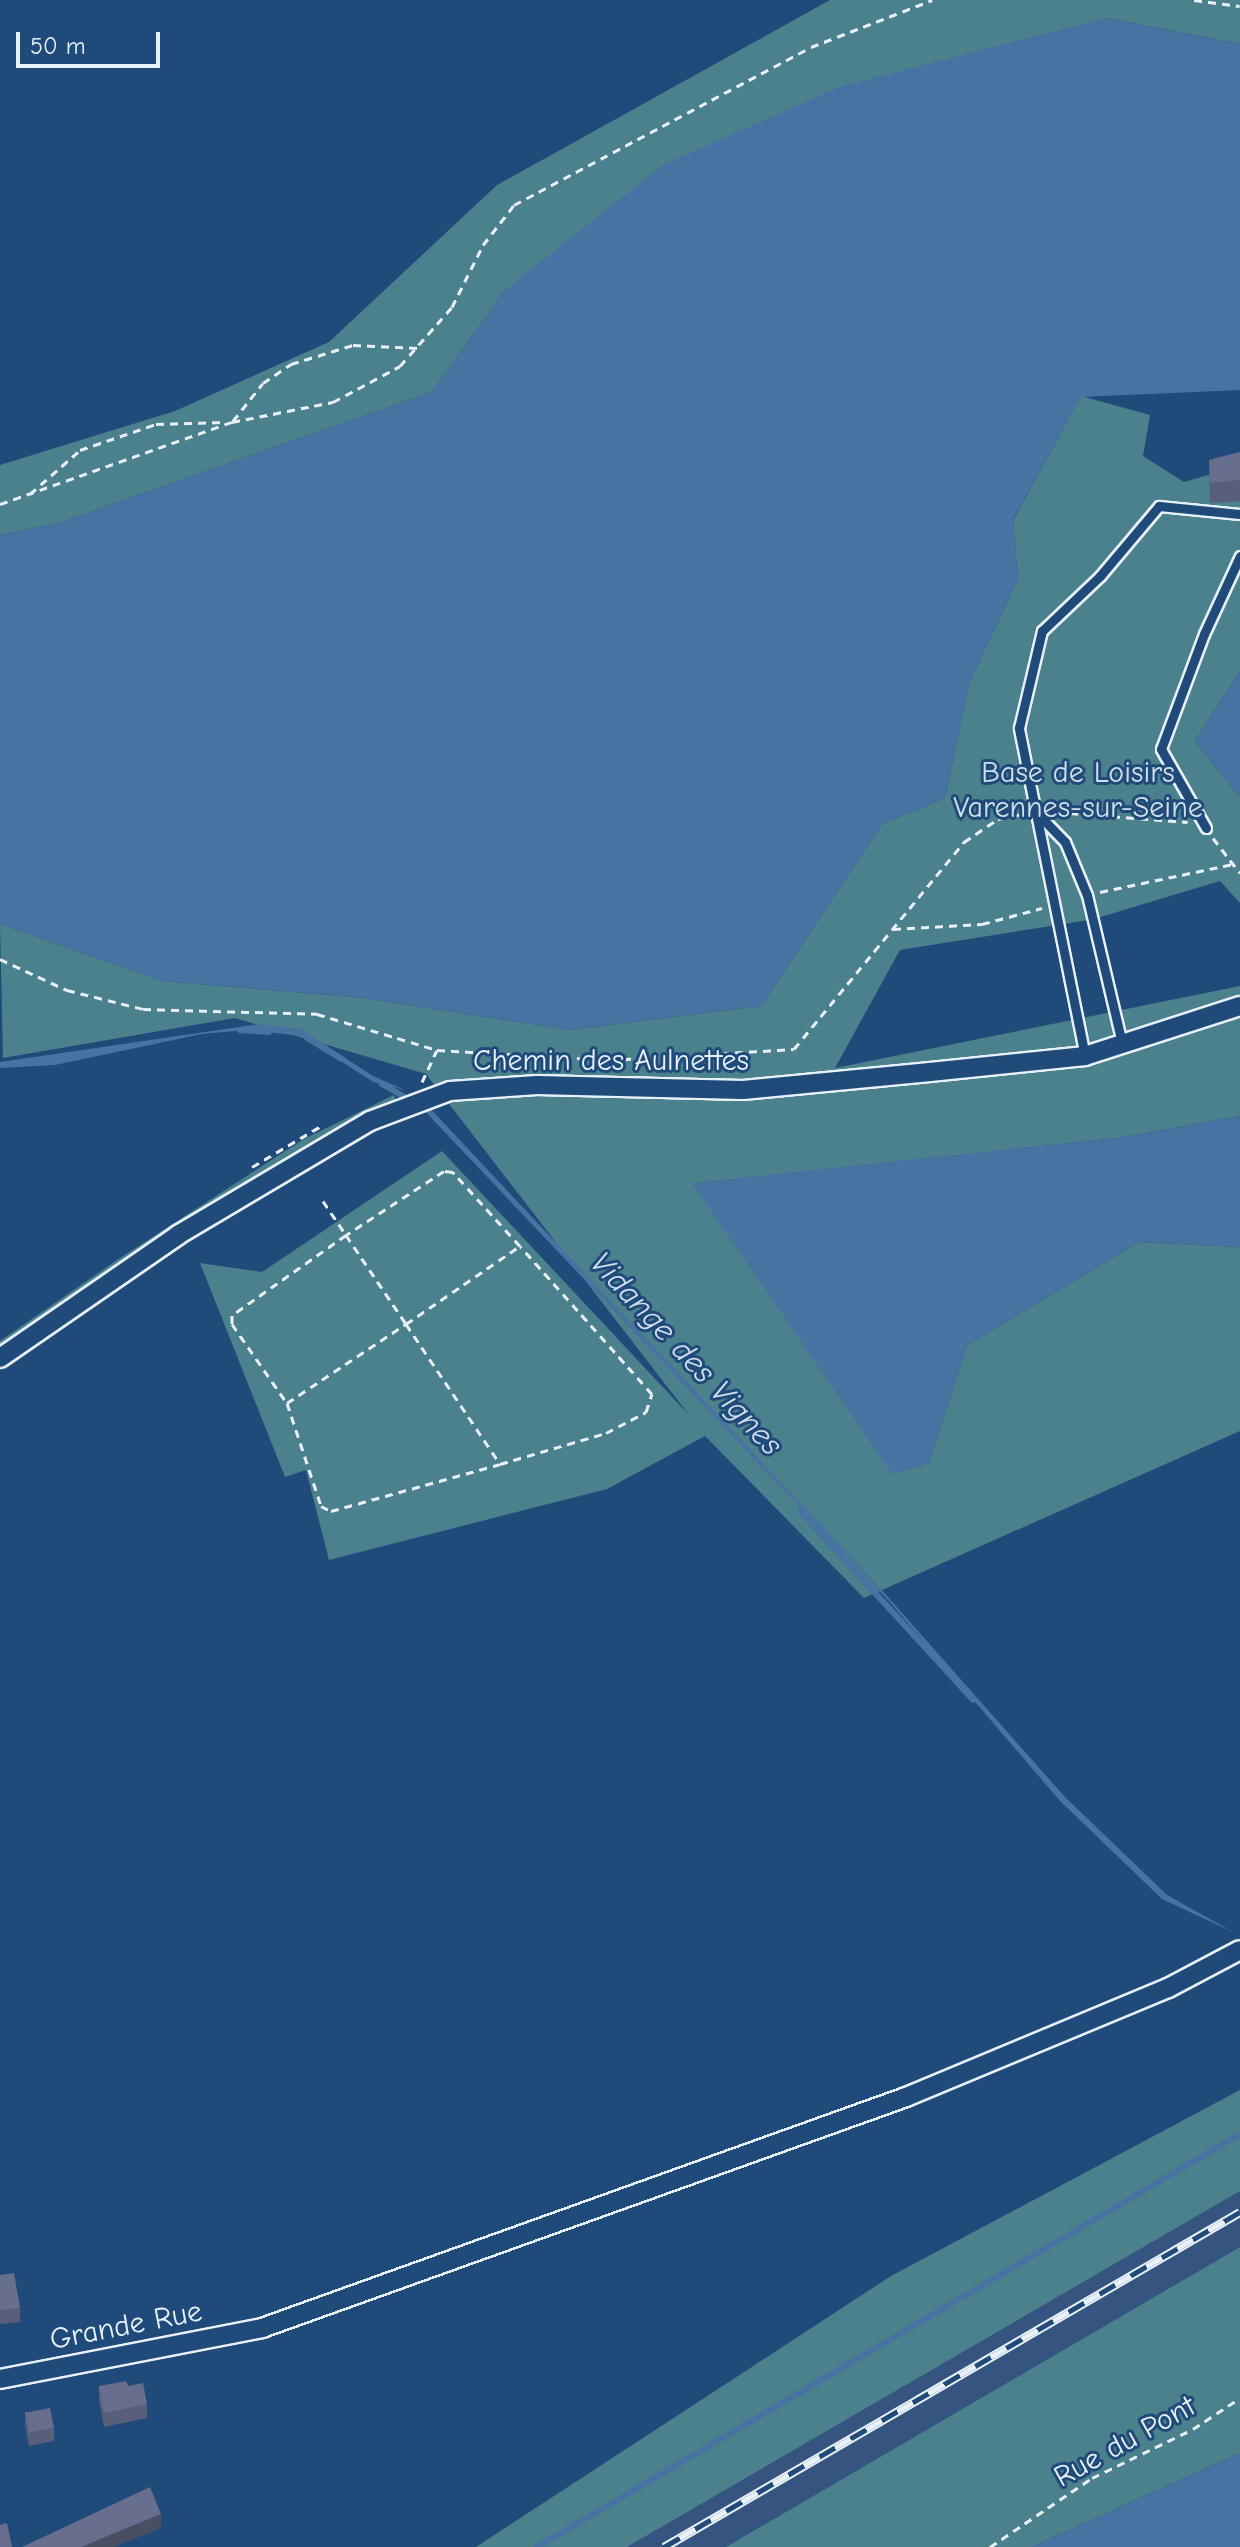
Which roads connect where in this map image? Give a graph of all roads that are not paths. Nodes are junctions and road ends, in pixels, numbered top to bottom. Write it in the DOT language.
graph roads {
  1 [pos="1240,514"];
  2 [pos="1240,556"];
  3 [pos="1034,810"];
  4 [pos="1206,828"];
  5 [pos="1240,1006"];
  6 [pos="1122,1043"];
  7 [pos="1085,1056"];
  8 [pos="0,1358"];
  9 [pos="1240,1950"];
  10 [pos="0,2379"];
  1 -- 3 [label="lane"];
  2 -- 4 [label="lane"];
  3 -- 6 [label="lane"];
  3 -- 7 [label="lane"];
  5 -- 6 [label="street, Chemin des Aulnettes"];
  6 -- 7 [label="street, Chemin des Aulnettes"];
  7 -- 8 [label="street, Chemin des Aulnettes"];
  9 -- 10 [label="street, Grande Rue"];
}
